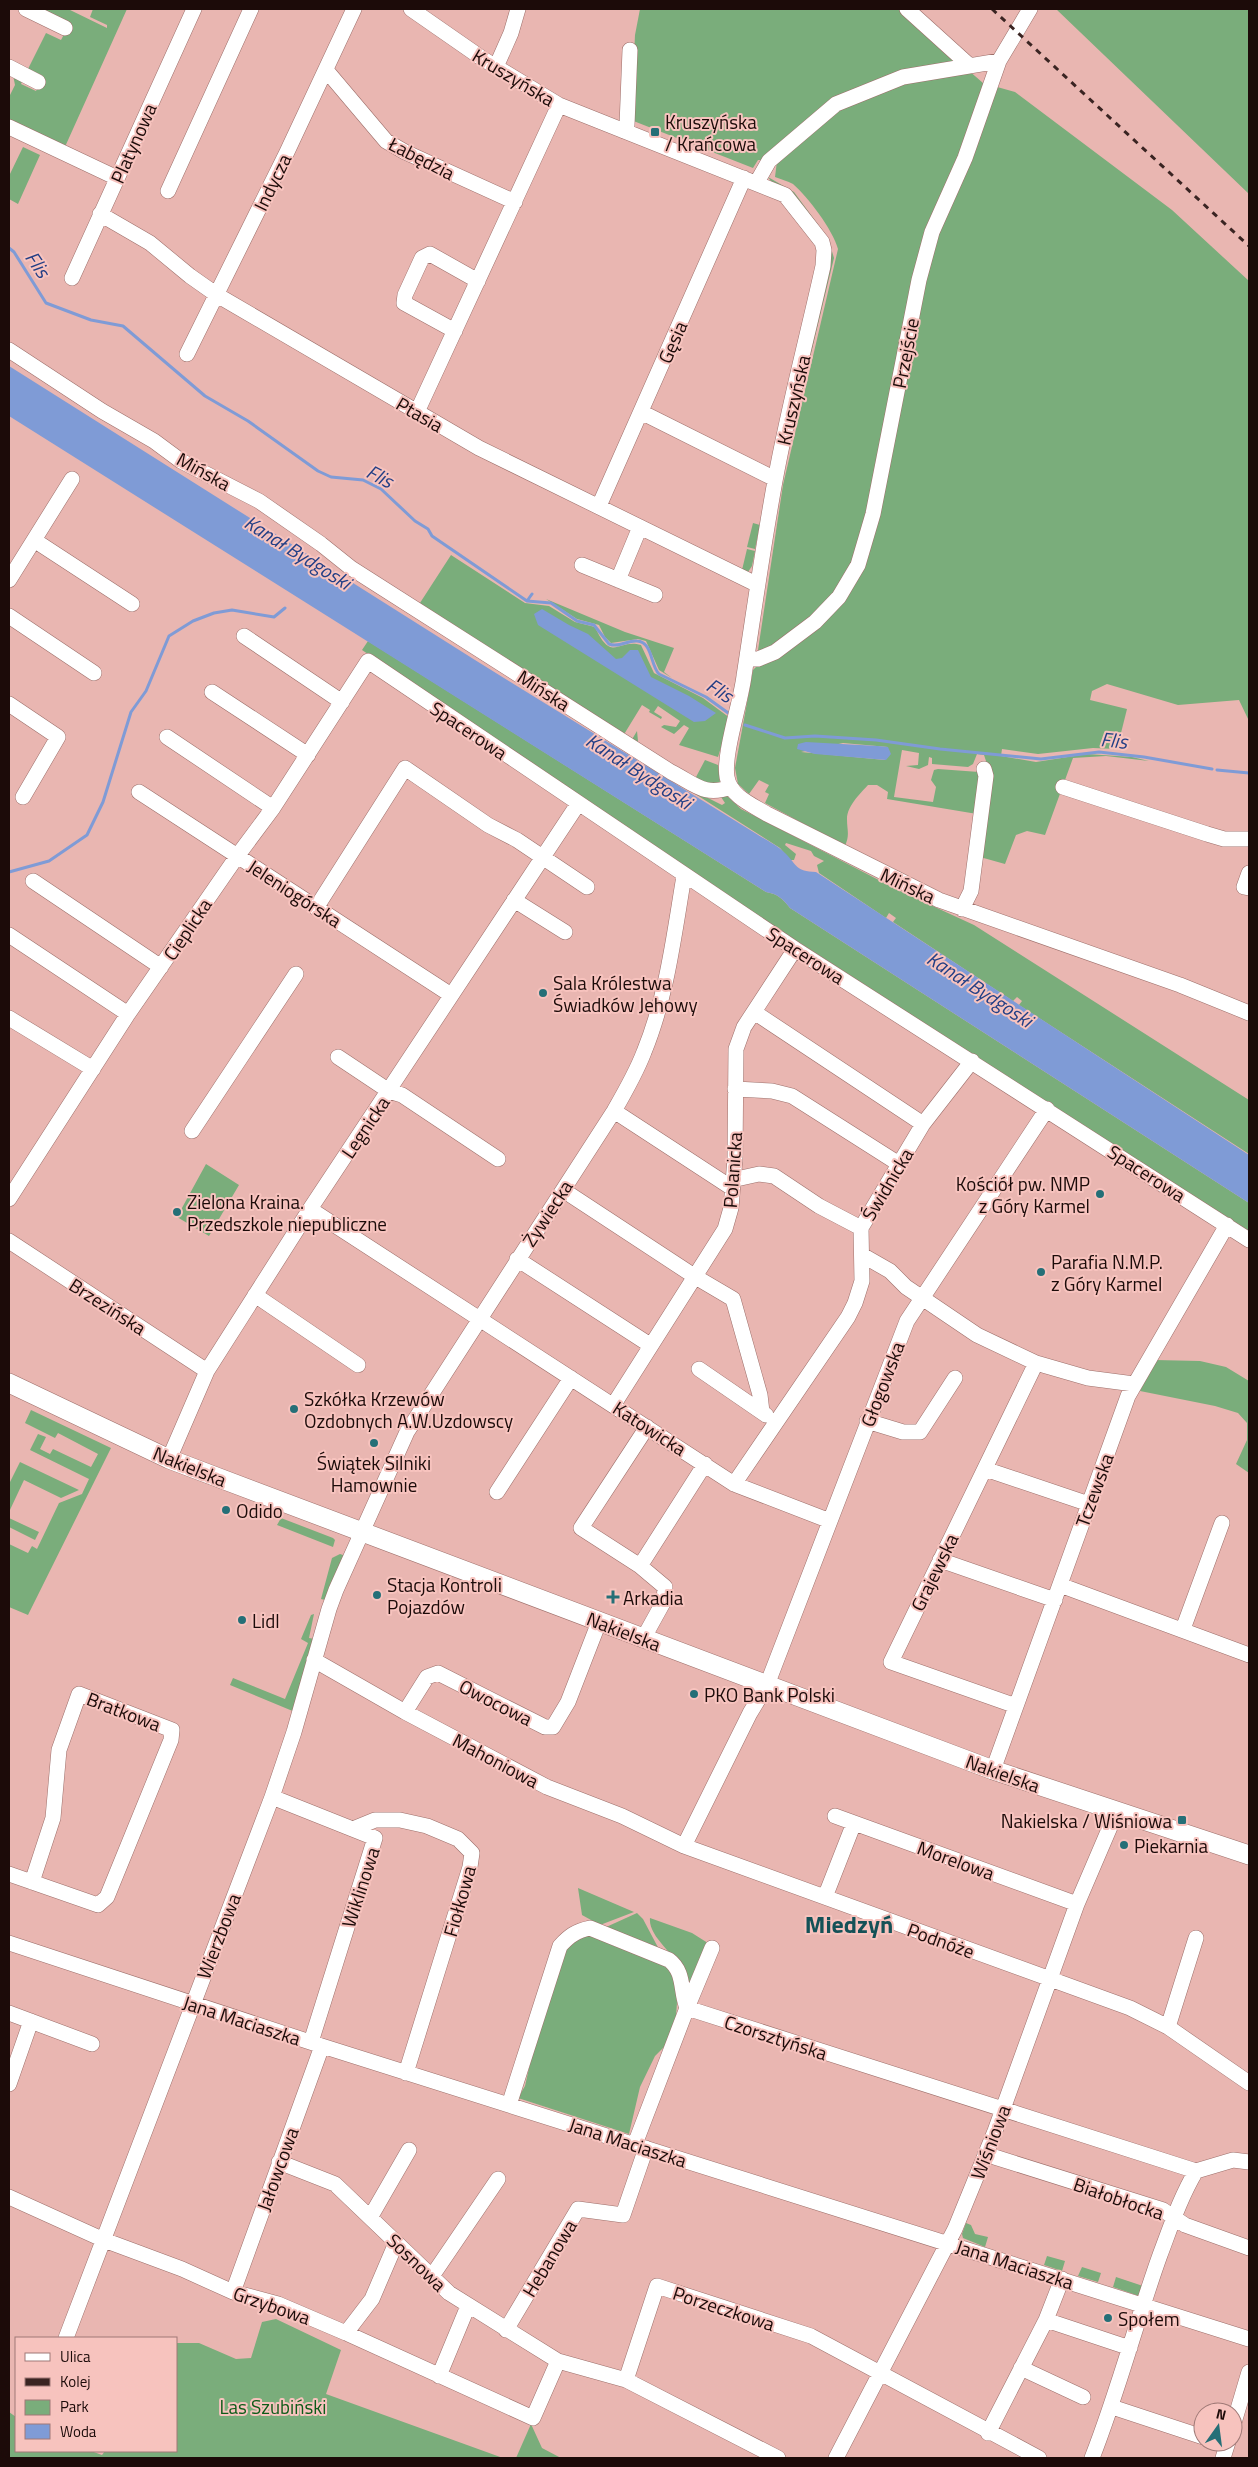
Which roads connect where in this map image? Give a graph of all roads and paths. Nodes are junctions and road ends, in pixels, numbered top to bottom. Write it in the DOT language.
graph roads {
  1 [pos="26,9"];
  2 [pos="194,9"];
  3 [pos="251,9"];
  4 [pos="354,9"];
  5 [pos="411,9"];
  6 [pos="518,9"];
  7 [pos="907,9"];
  8 [pos="1030,9"];
  9 [pos="65,28"];
  10 [pos="630,50"];
  11 [pos="999,61"];
  12 [pos="970,66"];
  13 [pos="496,67"];
  14 [pos="9,68"];
  15 [pos="326,70"];
  16 [pos="38,82"];
  17 [pos="559,105"];
  18 [pos="9,127"];
  19 [pos="624,131"];
  20 [pos="117,178"];
  21 [pos="751,180"];
  22 [pos="168,191"];
  23 [pos="515,202"];
  24 [pos="100,214"];
  25 [pos="72,278"];
  26 [pos="478,281"];
  27 [pos="218,295"];
  28 [pos="455,331"];
  29 [pos="9,350"];
  30 [pos="187,354"];
  31 [pos="417,412"];
  32 [pos="641,412"];
  33 [pos="72,479"];
  34 [pos="775,479"];
  35 [pos="599,506"];
  36 [pos="640,526"];
  37 [pos="34,540"];
  38 [pos="582,565"];
  39 [pos="9,580"];
  40 [pos="618,580"];
  41 [pos="756,584"];
  42 [pos="655,595"];
  43 [pos="132,604"];
  44 [pos="9,616"];
  45 [pos="244,636"];
  46 [pos="747,659"];
  47 [pos="368,661"];
  48 [pos="94,673"];
  49 [pos="212,692"];
  50 [pos="342,702"];
  51 [pos="9,704"];
  52 [pos="167,737"];
  53 [pos="308,755"];
  54 [pos="984,769"];
  55 [pos="731,787"];
  56 [pos="1063,787"];
  57 [pos="139,792"];
  58 [pos="23,797"];
  59 [pos="578,804"];
  60 [pos="273,808"];
  61 [pos="1249,839"];
  62 [pos="238,854"];
  63 [pos="543,857"];
  64 [pos="1249,873"];
  65 [pos="684,876"];
  66 [pos="33,881"];
  67 [pos="587,887"];
  68 [pos="1249,888"];
  69 [pos="514,900"];
  70 [pos="316,908"];
  71 [pos="962,909"];
  72 [pos="565,932"];
  73 [pos="9,935"];
  74 [pos="795,949"];
  75 [pos="161,967"];
  76 [pos="296,974"];
  77 [pos="451,995"];
  78 [pos="754,1012"];
  79 [pos="1249,1013"];
  80 [pos="128,1014"];
  81 [pos="9,1018"];
  82 [pos="338,1057"];
  83 [pos="972,1061"];
  84 [pos="93,1069"];
  85 [pos="735,1089"];
  86 [pos="389,1091"];
  87 [pos="1047,1109"];
  88 [pos="614,1111"];
  89 [pos="923,1124"];
  90 [pos="192,1131"];
  91 [pos="498,1158"];
  92 [pos="735,1158"];
  93 [pos="899,1164"];
  94 [pos="752,1175"];
  95 [pos="732,1184"];
  96 [pos="563,1190"];
  97 [pos="9,1199"];
  98 [pos="310,1209"];
  99 [pos="1227,1225"];
  100 [pos="861,1228"];
  101 [pos="1249,1240"];
  102 [pos="9,1241"];
  103 [pos="862,1255"];
  104 [pos="517,1259"];
  105 [pos="694,1276"];
  106 [pos="256,1295"];
  107 [pos="920,1297"];
  108 [pos="478,1318"];
  109 [pos="650,1345"];
  110 [pos="1036,1363"];
  111 [pos="358,1365"];
  112 [pos="699,1369"];
  113 [pos="207,1371"];
  114 [pos="572,1378"];
  115 [pos="954,1378"];
  116 [pos="9,1383"];
  117 [pos="1134,1384"];
  118 [pos="614,1404"];
  119 [pos="762,1412"];
  120 [pos="868,1421"];
  121 [pos="775,1422"];
  122 [pos="647,1426"];
  123 [pos="168,1459"];
  124 [pos="705,1464"];
  125 [pos="985,1469"];
  126 [pos="734,1484"];
  127 [pos="497,1492"];
  128 [pos="1088,1504"];
  129 [pos="830,1521"];
  130 [pos="1222,1523"];
  131 [pos="364,1532"];
  132 [pos="940,1560"];
  133 [pos="640,1566"];
  134 [pos="1060,1585"];
  135 [pos="1055,1600"];
  136 [pos="599,1622"];
  137 [pos="1183,1630"];
  138 [pos="644,1639"];
  139 [pos="1249,1655"];
  140 [pos="314,1660"];
  141 [pos="767,1685"];
  142 [pos="1016,1706"];
  143 [pos="405,1712"];
  144 [pos="993,1770"];
  145 [pos="272,1797"];
  146 [pos="1116,1813"];
  147 [pos="836,1816"];
  148 [pos="383,1820"];
  149 [pos="854,1822"];
  150 [pos="353,1829"];
  151 [pos="375,1838"];
  152 [pos="684,1846"];
  153 [pos="1249,1855"];
  154 [pos="9,1874"];
  155 [pos="32,1882"];
  156 [pos="825,1897"];
  157 [pos="1077,1904"];
  158 [pos="1196,1938"];
  159 [pos="9,1943"];
  160 [pos="712,1948"];
  161 [pos="1050,1980"];
  162 [pos="193,2004"];
  163 [pos="687,2008"];
  164 [pos="9,2013"];
  165 [pos="31,2021"];
  166 [pos="1168,2027"];
  167 [pos="92,2044"];
  168 [pos="316,2044"];
  169 [pos="406,2073"];
  170 [pos="1249,2083"];
  171 [pos="9,2084"];
  172 [pos="509,2105"];
  173 [pos="1003,2109"];
  174 [pos="641,2146"];
  175 [pos="409,2150"];
  176 [pos="985,2154"];
  177 [pos="279,2162"];
  178 [pos="1249,2162"];
  179 [pos="1196,2171"];
  180 [pos="498,2179"];
  181 [pos="9,2197"];
  182 [pos="371,2216"];
  183 [pos="1174,2217"];
  184 [pos="104,2240"];
  185 [pos="396,2243"];
  186 [pos="949,2243"];
  187 [pos="1249,2248"];
  188 [pos="432,2276"];
  189 [pos="1062,2279"];
  190 [pos="233,2292"];
  191 [pos="1143,2305"];
  192 [pos="468,2306"];
  193 [pos="1046,2320"];
  194 [pos="506,2330"];
  195 [pos="346,2333"];
  196 [pos="66,2337"];
  197 [pos="1249,2339"];
  198 [pos="1130,2348"];
  199 [pos="558,2361"];
  200 [pos="1021,2368"];
  201 [pos="880,2372"];
  202 [pos="1249,2372"];
  203 [pos="439,2376"];
  204 [pos="626,2380"];
  205 [pos="1083,2397"];
  206 [pos="1240,2402"];
  207 [pos="1112,2407"];
  208 [pos="988,2433"];
  209 [pos="1193,2434"];
  210 [pos="778,2458"];
  211 [pos="836,2458"];
  212 [pos="1039,2458"];
  213 [pos="1092,2458"];
  1 -- 9 [label="street"];
  2 -- 20 [label="street, Platynowa"];
  3 -- 22 [label="street"];
  4 -- 15 [label="street, Indycza"];
  5 -- 13 [label="street, Kruszyńska"];
  6 -- 13 [label="street"];
  7 -- 12 [label="street"];
  8 -- 11 [label="street, Przejście"];
  10 -- 19 [label="street"];
  11 -- 12 [label="street, Gęsia"];
  11 -- 46 [label="street, Przejście"];
  12 -- 21 [label="street, Gęsia"];
  13 -- 17 [label="street, Kruszyńska"];
  14 -- 16 [label="street"];
  15 -- 23 [label="street, Łabędzia"];
  15 -- 27 [label="street, Indycza"];
  17 -- 19 [label="street, Kruszyńska"];
  17 -- 23 [label="street"];
  18 -- 20 [label="street"];
  19 -- 21 [label="street, Kruszyńska"];
  20 -- 24 [label="street, Platynowa"];
  21 -- 32 [label="street, Gęsia"];
  21 -- 34 [label="street, Kruszyńska"];
  23 -- 26 [label="street"];
  24 -- 25 [label="street, Platynowa"];
  24 -- 27 [label="street, Ptasia"];
  26 -- 28 [label="street"];
  26 -- 28 [label="street"];
  27 -- 30 [label="street, Indycza"];
  27 -- 31 [label="street, Ptasia"];
  28 -- 31 [label="street"];
  29 -- 55 [label="street, Mińska"];
  31 -- 35 [label="street, Ptasia"];
  32 -- 34 [label="street"];
  32 -- 35 [label="street, Gęsia"];
  33 -- 37 [label="street"];
  34 -- 41 [label="street, Kruszyńska"];
  35 -- 36 [label="street, Ptasia"];
  36 -- 40 [label="street"];
  36 -- 41 [label="street, Ptasia"];
  37 -- 39 [label="street"];
  37 -- 43 [label="street"];
  38 -- 40 [label="street"];
  40 -- 42 [label="street"];
  41 -- 46 [label="street, Kruszyńska"];
  44 -- 48 [label="street"];
  45 -- 50 [label="street"];
  46 -- 55 [label="street, Kruszyńska"];
  47 -- 50 [label="street, Cieplicka"];
  47 -- 59 [label="street, Spacerowa"];
  49 -- 53 [label="street"];
  50 -- 53 [label="street, Cieplicka"];
  51 -- 58 [label="street"];
  52 -- 60 [label="street"];
  53 -- 60 [label="street, Cieplicka"];
  54 -- 71 [label="street"];
  55 -- 71 [label="street, Mińska"];
  56 -- 61 [label="street"];
  57 -- 62 [label="street, Jeleniogórska"];
  59 -- 63 [label="street, Legnicka"];
  59 -- 65 [label="street, Spacerowa"];
  60 -- 62 [label="street, Cieplicka"];
  62 -- 70 [label="street, Jeleniogórska"];
  62 -- 75 [label="street, Cieplicka"];
  63 -- 67 [label="street"];
  63 -- 69 [label="street, Legnicka"];
  63 -- 70 [label="street"];
  64 -- 68 [label="street"];
  65 -- 74 [label="street, Spacerowa"];
  65 -- 88 [label="street, Żywiecka"];
  66 -- 75 [label="street"];
  69 -- 72 [label="street"];
  69 -- 77 [label="street, Legnicka"];
  70 -- 77 [label="street, Jeleniogórska"];
  71 -- 79 [label="street, Mińska"];
  73 -- 80 [label="street"];
  74 -- 78 [label="street, Polanicka"];
  74 -- 83 [label="street, Spacerowa"];
  75 -- 80 [label="street, Cieplicka"];
  76 -- 90 [label="street"];
  77 -- 86 [label="street, Legnicka"];
  78 -- 85 [label="street, Polanicka"];
  78 -- 89 [label="street"];
  80 -- 84 [label="street, Cieplicka"];
  81 -- 84 [label="street"];
  82 -- 86 [label="street"];
  83 -- 87 [label="street, Spacerowa"];
  83 -- 89 [label="street, Świdnicka"];
  84 -- 97 [label="street, Cieplicka"];
  85 -- 92 [label="street, Polanicka"];
  85 -- 93 [label="street"];
  86 -- 91 [label="street"];
  86 -- 98 [label="street, Legnicka"];
  87 -- 99 [label="street, Spacerowa"];
  87 -- 107 [label="street, Głogowska"];
  88 -- 95 [label="street"];
  88 -- 96 [label="street, Żywiecka"];
  89 -- 93 [label="street, Świdnicka"];
  92 -- 94 [label="street"];
  92 -- 95 [label="street, Polanicka"];
  93 -- 100 [label="street, Świdnicka"];
  94 -- 95 [label="street"];
  94 -- 100 [label="street"];
  95 -- 105 [label="street, Polanicka"];
  96 -- 104 [label="street, Żywiecka"];
  96 -- 105 [label="street"];
  98 -- 106 [label="street, Legnicka"];
  98 -- 108 [label="street, Katowicka"];
  99 -- 101 [label="street, Spacerowa"];
  99 -- 117 [label="street, Tczewska"];
  100 -- 103 [label="street, Świdnicka"];
  102 -- 113 [label="street, Brzezińska"];
  103 -- 107 [label="street"];
  103 -- 121 [label="street, Świdnicka"];
  104 -- 108 [label="street, Żywiecka"];
  104 -- 109 [label="street"];
  105 -- 109 [label="street, Polanicka"];
  105 -- 119 [label="street"];
  106 -- 111 [label="street"];
  106 -- 113 [label="street, Legnicka"];
  107 -- 110 [label="street"];
  107 -- 120 [label="street, Głogowska"];
  108 -- 114 [label="street, Katowicka"];
  108 -- 131 [label="street, Żywiecka"];
  109 -- 118 [label="street, Polanicka"];
  110 -- 117 [label="street"];
  110 -- 125 [label="street, Grajewska"];
  112 -- 119 [label="street"];
  113 -- 123 [label="street, Legnicka"];
  114 -- 118 [label="street, Katowicka"];
  114 -- 127 [label="street"];
  115 -- 120 [label="street"];
  116 -- 123 [label="main road, Nakielska"];
  117 -- 128 [label="street, Tczewska"];
  118 -- 122 [label="street, Katowicka"];
  119 -- 121 [label="street"];
  120 -- 129 [label="street, Głogowska"];
  121 -- 126 [label="street, Świdnicka"];
  122 -- 124 [label="street, Katowicka"];
  122 -- 133 [label="street"];
  123 -- 131 [label="main road, Nakielska"];
  124 -- 126 [label="street, Katowicka"];
  124 -- 133 [label="street"];
  125 -- 128 [label="street"];
  125 -- 132 [label="street, Grajewska"];
  126 -- 129 [label="street, Katowicka"];
  128 -- 134 [label="street, Tczewska"];
  129 -- 141 [label="street, Głogowska"];
  130 -- 137 [label="street"];
  131 -- 136 [label="main road, Nakielska"];
  131 -- 140 [label="street, Wierzbowa"];
  132 -- 135 [label="street"];
  132 -- 142 [label="street, Grajewska"];
  133 -- 138 [label="street"];
  134 -- 135 [label="street, Tczewska"];
  134 -- 137 [label="street"];
  135 -- 142 [label="street, Tczewska"];
  136 -- 138 [label="main road, Nakielska"];
  136 -- 143 [label="street, Owocowa"];
  137 -- 139 [label="street"];
  138 -- 141 [label="main road, Nakielska"];
  140 -- 143 [label="street, Mahoniowa"];
  140 -- 145 [label="street, Wierzbowa"];
  141 -- 144 [label="main road, Nakielska"];
  141 -- 152 [label="street, Głogowska"];
  142 -- 144 [label="street, Tczewska"];
  143 -- 152 [label="street, Mahoniowa"];
  144 -- 146 [label="main road, Nakielska"];
  145 -- 150 [label="street, Wiklinowa"];
  145 -- 162 [label="street, Wierzbowa"];
  146 -- 153 [label="main road, Nakielska"];
  146 -- 157 [label="street, Wiśniowa"];
  147 -- 149 [label="street, Morelowa"];
  148 -- 150 [label="street, Fiołkowa"];
  148 -- 151 [label="street"];
  148 -- 169 [label="street, Fiołkowa"];
  149 -- 156 [label="street"];
  149 -- 157 [label="street, Morelowa"];
  150 -- 151 [label="street, Wiklinowa"];
  151 -- 168 [label="street, Wiklinowa"];
  152 -- 156 [label="street, Podnóże"];
  154 -- 155 [label="street"];
  155 -- 155 [label="street, Bratkowa"];
  156 -- 161 [label="street, Podnóże"];
  157 -- 161 [label="street, Wiśniowa"];
  158 -- 166 [label="street"];
  159 -- 162 [label="street, Jana Maciaszka"];
  160 -- 163 [label="street"];
  161 -- 166 [label="street, Podnóże"];
  161 -- 173 [label="street, Wiśniowa"];
  162 -- 168 [label="street, Jana Maciaszka"];
  162 -- 184 [label="street, Wierzbowa"];
  163 -- 172 [label="street"];
  163 -- 173 [label="street, Czorsztyńska"];
  163 -- 174 [label="street"];
  164 -- 165 [label="street"];
  165 -- 167 [label="street"];
  165 -- 171 [label="street"];
  166 -- 170 [label="street, Podnóże"];
  168 -- 169 [label="street, Jana Maciaszka"];
  168 -- 177 [label="street, Jałowcowa"];
  169 -- 172 [label="street, Jana Maciaszka"];
  172 -- 174 [label="street, Jana Maciaszka"];
  173 -- 176 [label="street, Wiśniowa"];
  173 -- 179 [label="street, Czorsztyńska"];
  174 -- 186 [label="street, Jana Maciaszka"];
  174 -- 194 [label="street, Hebanowa"];
  175 -- 182 [label="street"];
  176 -- 183 [label="street, Białobłocka"];
  176 -- 186 [label="street, Wiśniowa"];
  177 -- 182 [label="street, Sosnowa"];
  177 -- 190 [label="street, Jałowcowa"];
  178 -- 179 [label="street"];
  179 -- 183 [label="street"];
  180 -- 188 [label="street"];
  181 -- 184 [label="street, Grzybowa"];
  182 -- 185 [label="street, Sosnowa"];
  183 -- 187 [label="street, Białobłocka"];
  183 -- 191 [label="street"];
  184 -- 190 [label="street, Grzybowa"];
  184 -- 196 [label="street, Wierzbowa"];
  185 -- 188 [label="street, Sosnowa"];
  185 -- 195 [label="street"];
  186 -- 189 [label="street, Jana Maciaszka"];
  186 -- 201 [label="street, Wiśniowa"];
  188 -- 192 [label="street, Sosnowa"];
  189 -- 191 [label="street, Jana Maciaszka"];
  189 -- 193 [label="street"];
  190 -- 195 [label="street, Grzybowa"];
  191 -- 197 [label="street, Jana Maciaszka"];
  191 -- 198 [label="street"];
  192 -- 194 [label="street, Sosnowa"];
  192 -- 203 [label="street"];
  193 -- 198 [label="street"];
  193 -- 200 [label="street"];
  194 -- 199 [label="street, Sosnowa"];
  195 -- 203 [label="street, Grzybowa"];
  198 -- 207 [label="street"];
  199 -- 203 [label="street, Grzybowa"];
  199 -- 204 [label="street"];
  200 -- 205 [label="street"];
  200 -- 208 [label="street"];
  201 -- 204 [label="street, Porzeczkowa"];
  201 -- 208 [label="street"];
  201 -- 211 [label="street, Wiśniowa"];
  202 -- 206 [label="street"];
  204 -- 210 [label="street"];
  207 -- 209 [label="street"];
  207 -- 213 [label="street"];
  208 -- 212 [label="street"];
}
